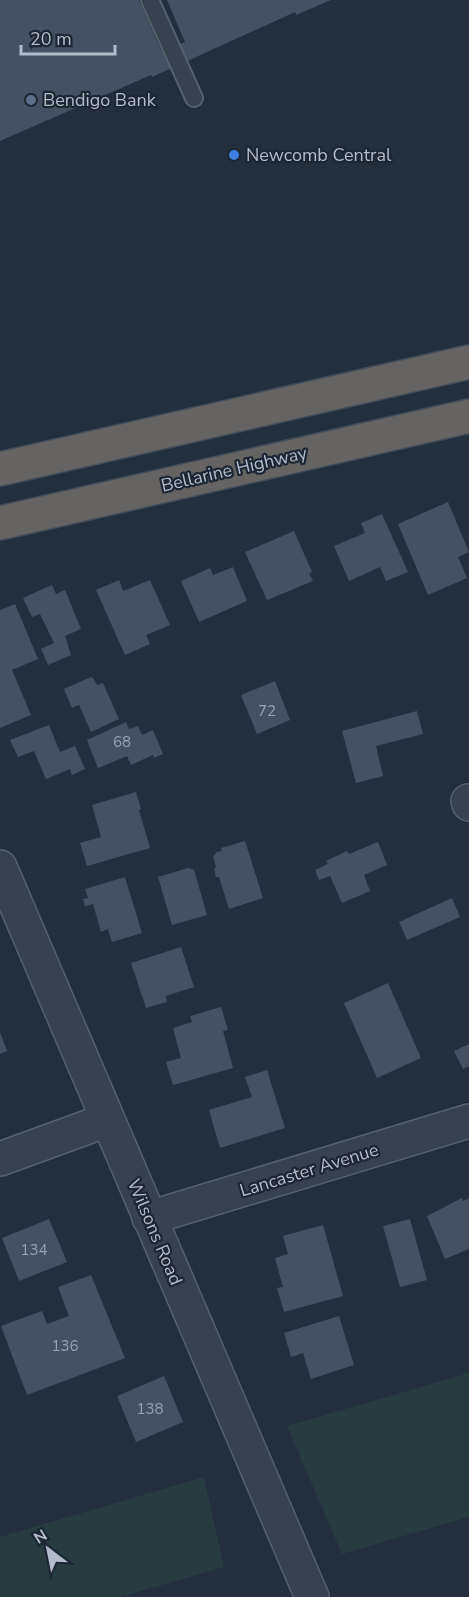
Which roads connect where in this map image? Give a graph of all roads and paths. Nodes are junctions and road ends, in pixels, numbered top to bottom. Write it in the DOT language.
graph roads {
  1 [pos="150,0"];
  2 [pos="194,98"];
  3 [pos="469,362"];
  4 [pos="469,416"];
  5 [pos="0,469"];
  6 [pos="0,524"];
  7 [pos="0,867"];
  8 [pos="107,1120"];
  9 [pos="469,1121"];
  10 [pos="0,1159"];
  11 [pos="148,1218"];
  12 [pos="312,1597"];
  1 -- 2 [label="lane"];
  3 -- 5 [label="highway"];
  4 -- 6 [label="highway, Bellarine Highway"];
  7 -- 8 [label="street, Wilsons Road"];
  8 -- 10 [label="street"];
  8 -- 11 [label="street, Wilsons Road"];
  9 -- 11 [label="street, Lancaster Avenue"];
  11 -- 12 [label="street, Wilsons Road"];
}
